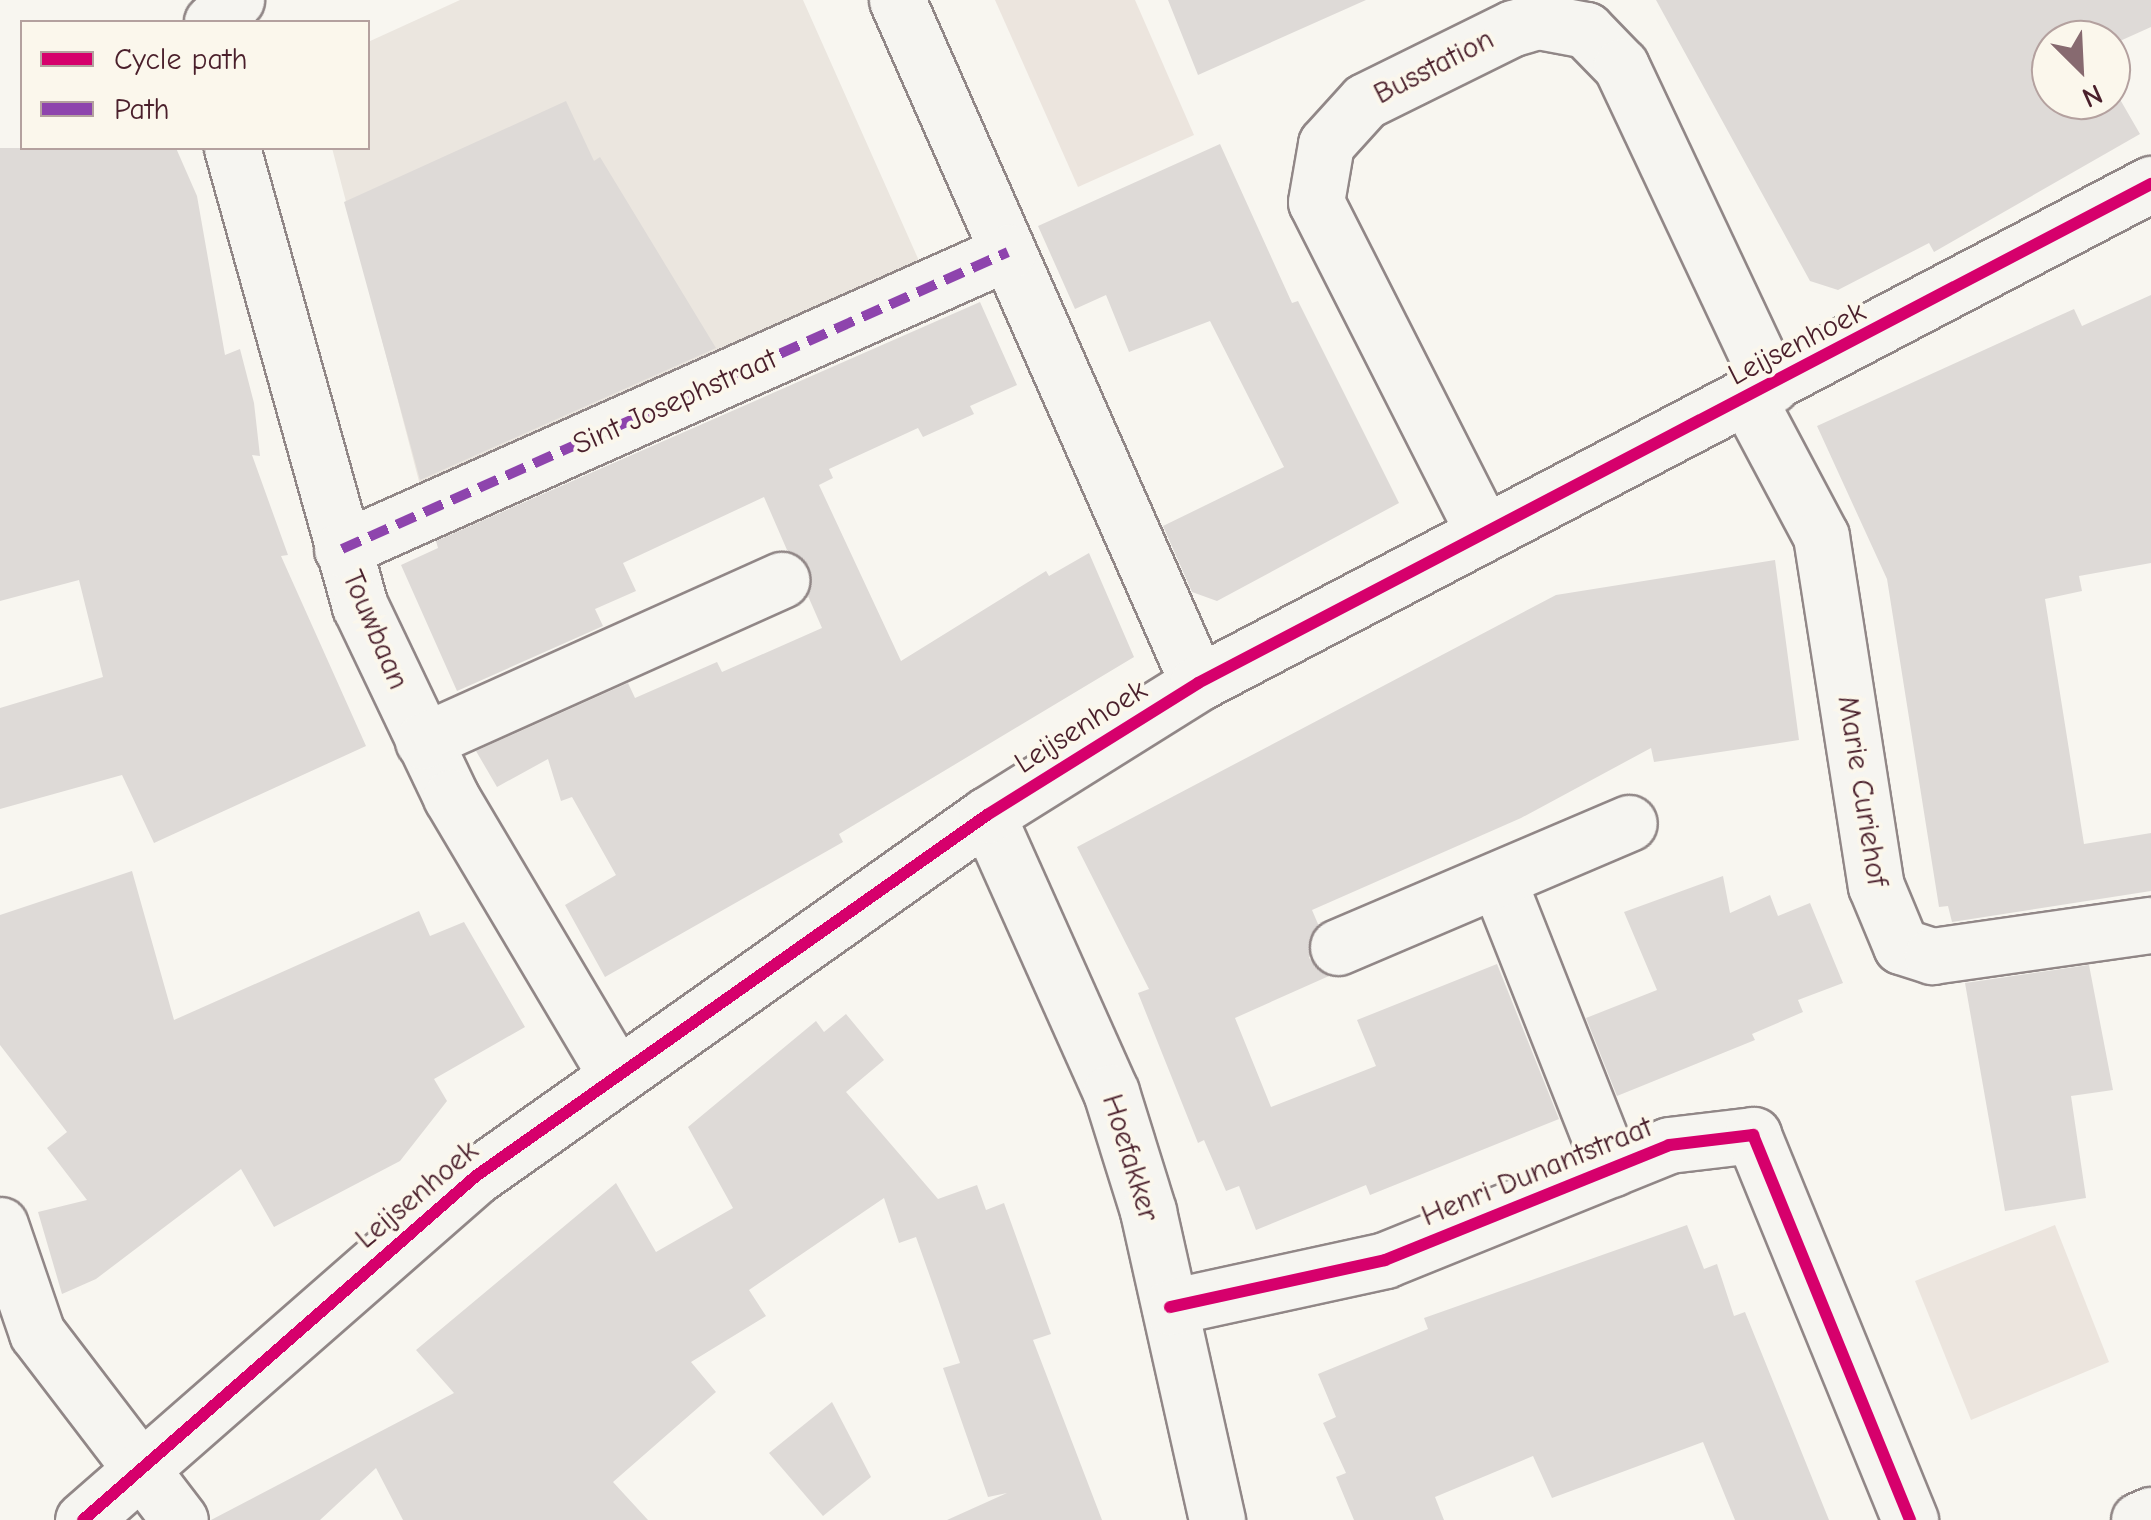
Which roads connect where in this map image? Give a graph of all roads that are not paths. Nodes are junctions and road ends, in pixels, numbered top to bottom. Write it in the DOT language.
graph roads {
  1 [pos="236,0"];
  2 [pos="897,0"];
  3 [pos="214,20"];
  4 [pos="233,150"];
  5 [pos="2151,184"];
  6 [pos="1008,252"];
  7 [pos="1759,391"];
  8 [pos="1484,533"];
  9 [pos="342,549"];
  10 [pos="782,580"];
  11 [pos="1198,684"];
  12 [pos="423,741"];
  13 [pos="987,814"];
  14 [pos="1629,822"];
  15 [pos="1499,883"];
  16 [pos="2151,925"];
  17 [pos="1338,948"];
  18 [pos="615,1074"];
  19 [pos="1612,1168"];
  20 [pos="0,1225"];
  21 [pos="1170,1307"];
  22 [pos="138,1466"];
  23 [pos="2151,1515"];
  24 [pos="62,1520"];
  25 [pos="83,1520"];
  26 [pos="180,1520"];
  27 [pos="1217,1520"];
  28 [pos="1910,1520"];
  29 [pos="2139,1520"];
  1 -- 3 [label="street"];
  2 -- 6 [label="street"];
  4 -- 9 [label="street, Touwbaan"];
  5 -- 7 [label="street, Leijsenhoek"];
  6 -- 9 [label="street, Sint Josephstraat"];
  6 -- 11 [label="street"];
  7 -- 8 [label="street, Leijsenhoek"];
  7 -- 8 [label="street, Busstation"];
  7 -- 16 [label="street, Marie Curiehof"];
  8 -- 11 [label="street, Leijsenhoek"];
  9 -- 12 [label="street, Touwbaan"];
  10 -- 12 [label="street"];
  11 -- 13 [label="street, Leijsenhoek"];
  12 -- 18 [label="street, Touwbaan"];
  13 -- 18 [label="street, Leijsenhoek"];
  13 -- 21 [label="street, Hoefakker"];
  14 -- 15 [label="street"];
  15 -- 17 [label="street"];
  15 -- 19 [label="street"];
  18 -- 22 [label="street, Leijsenhoek"];
  19 -- 21 [label="street, Henri Dunantstraat"];
  19 -- 28 [label="street, Henri Dunantstraat"];
  20 -- 22 [label="street"];
  21 -- 27 [label="street, Hoefakker"];
  22 -- 24 [label="street, Leijsenhoek"];
  22 -- 25 [label="street, Leijsenhoek"];
  22 -- 26 [label="street"];
  23 -- 29 [label="street"];
}
